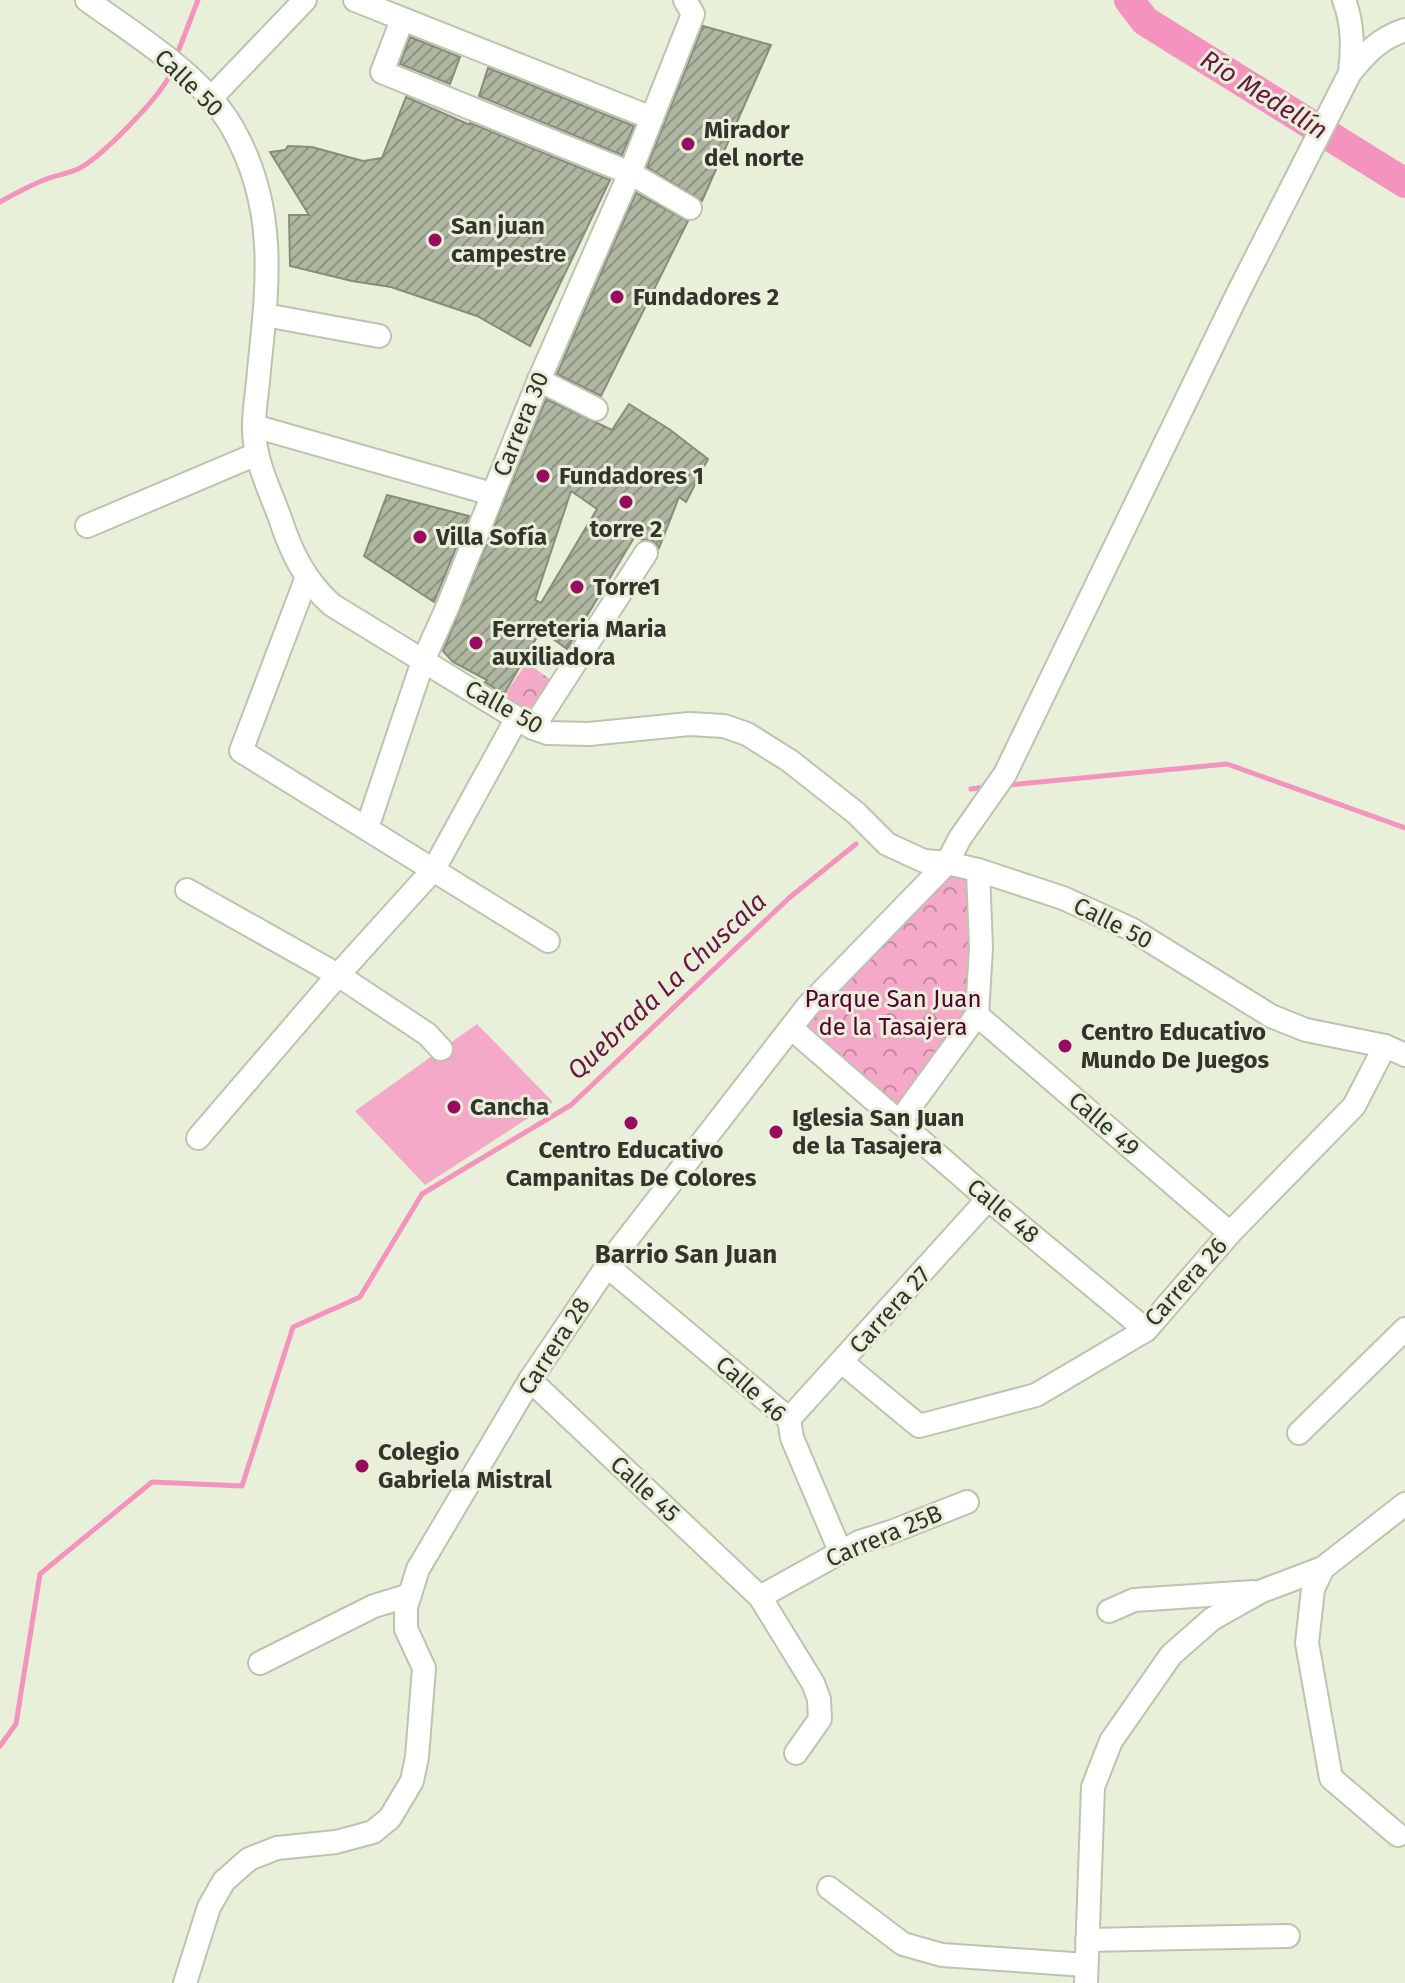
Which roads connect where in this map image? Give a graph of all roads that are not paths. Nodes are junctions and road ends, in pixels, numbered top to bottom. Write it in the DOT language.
graph roads {
  1 [pos="87,0"];
  2 [pos="305,0"];
  3 [pos="355,0"];
  4 [pos="685,0"];
  5 [pos="1344,0"];
  6 [pos="381,4"];
  7 [pos="402,20"];
  8 [pos="1405,30"];
  9 [pos="1350,73"];
  10 [pos="211,98"];
  11 [pos="652,118"];
  12 [pos="630,173"];
  13 [pos="690,208"];
  14 [pos="265,315"];
  15 [pos="379,336"];
  16 [pos="539,380"];
  17 [pos="596,409"];
  18 [pos="254,426"];
  19 [pos="257,454"];
  20 [pos="492,494"];
  21 [pos="87,526"];
  22 [pos="646,553"];
  23 [pos="307,577"];
  24 [pos="423,661"];
  25 [pos="525,723"];
  26 [pos="367,828"];
  27 [pos="947,863"];
  28 [pos="434,869"];
  29 [pos="978,870"];
  30 [pos="187,890"];
  31 [pos="548,941"];
  32 [pos="338,975"];
  33 [pos="977,1015"];
  34 [pos="791,1028"];
  35 [pos="441,1049"];
  36 [pos="1395,1050"];
  37 [pos="899,1122"];
  38 [pos="198,1138"];
  39 [pos="988,1199"];
  40 [pos="1230,1233"];
  41 [pos="607,1266"];
  42 [pos="1405,1329"];
  43 [pos="1146,1330"];
  44 [pos="843,1363"];
  45 [pos="530,1380"];
  46 [pos="789,1419"];
  47 [pos="1299,1433"];
  48 [pos="967,1502"];
  49 [pos="1405,1504"];
  50 [pos="840,1551"];
  51 [pos="1323,1568"];
  52 [pos="1262,1591"];
  53 [pos="410,1595"];
  54 [pos="760,1597"];
  55 [pos="1109,1611"];
  56 [pos="260,1663"];
  57 [pos="796,1753"];
  58 [pos="1398,1835"];
  59 [pos="829,1888"];
  60 [pos="1288,1936"];
  61 [pos="1087,1940"];
  62 [pos="1086,1974"];
  63 [pos="185,1983"];
  1 -- 10 [label="street, Calle 50"];
  2 -- 10 [label="street"];
  3 -- 6 [label="street"];
  4 -- 11 [label="street, Carrera 30"];
  5 -- 9 [label="street"];
  6 -- 7 [label="street"];
  7 -- 11 [label="street"];
  7 -- 12 [label="street"];
  8 -- 9 [label="street"];
  9 -- 27 [label="street, Carrera 28"];
  10 -- 14 [label="street, Calle 50"];
  11 -- 12 [label="street, Carrera 30"];
  12 -- 13 [label="street"];
  12 -- 16 [label="street, Carrera 30"];
  14 -- 15 [label="street"];
  14 -- 18 [label="street, Calle 50"];
  16 -- 17 [label="street"];
  16 -- 20 [label="street, Carrera 30"];
  18 -- 19 [label="street, Calle 50"];
  18 -- 20 [label="street"];
  19 -- 21 [label="street"];
  19 -- 23 [label="street, Calle 50"];
  20 -- 24 [label="street, Carrera 30"];
  22 -- 25 [label="street"];
  23 -- 24 [label="street, Calle 50"];
  23 -- 26 [label="street"];
  24 -- 25 [label="street, Calle 50"];
  24 -- 26 [label="street, Carrera 30"];
  25 -- 27 [label="street, Calle 50"];
  25 -- 28 [label="street"];
  26 -- 28 [label="street"];
  27 -- 29 [label="street, Calle 50"];
  27 -- 34 [label="street, Carrera 28"];
  28 -- 31 [label="street"];
  28 -- 32 [label="street"];
  29 -- 33 [label="street"];
  29 -- 36 [label="street, Calle 50"];
  30 -- 32 [label="street"];
  32 -- 35 [label="street"];
  32 -- 38 [label="street"];
  33 -- 37 [label="street"];
  33 -- 40 [label="street, Calle 49"];
  34 -- 37 [label="street, Calle 48"];
  34 -- 41 [label="street, Carrera 28"];
  36 -- 40 [label="street, Carrera 26"];
  37 -- 39 [label="street, Calle 48"];
  39 -- 43 [label="street, Calle 48"];
  39 -- 44 [label="street, Carrera 27"];
  40 -- 43 [label="street, Carrera 26"];
  41 -- 45 [label="street, Carrera 28"];
  41 -- 46 [label="street, Calle 46"];
  42 -- 47 [label="street"];
  43 -- 44 [label="street, Carrera 26"];
  44 -- 46 [label="street, Carrera 27"];
  45 -- 53 [label="street, Carrera 28"];
  45 -- 54 [label="street, Calle 45"];
  46 -- 50 [label="street, Calle 46"];
  48 -- 50 [label="street, Carrera 25B"];
  49 -- 51 [label="street"];
  50 -- 54 [label="street, Carrera 25B"];
  51 -- 52 [label="street"];
  51 -- 58 [label="street"];
  52 -- 55 [label="street"];
  52 -- 61 [label="street"];
  53 -- 56 [label="street"];
  53 -- 63 [label="street, Carrera 28"];
  54 -- 57 [label="street, Calle 45"];
  59 -- 62 [label="street"];
  60 -- 61 [label="street"];
  61 -- 62 [label="street"];
}
